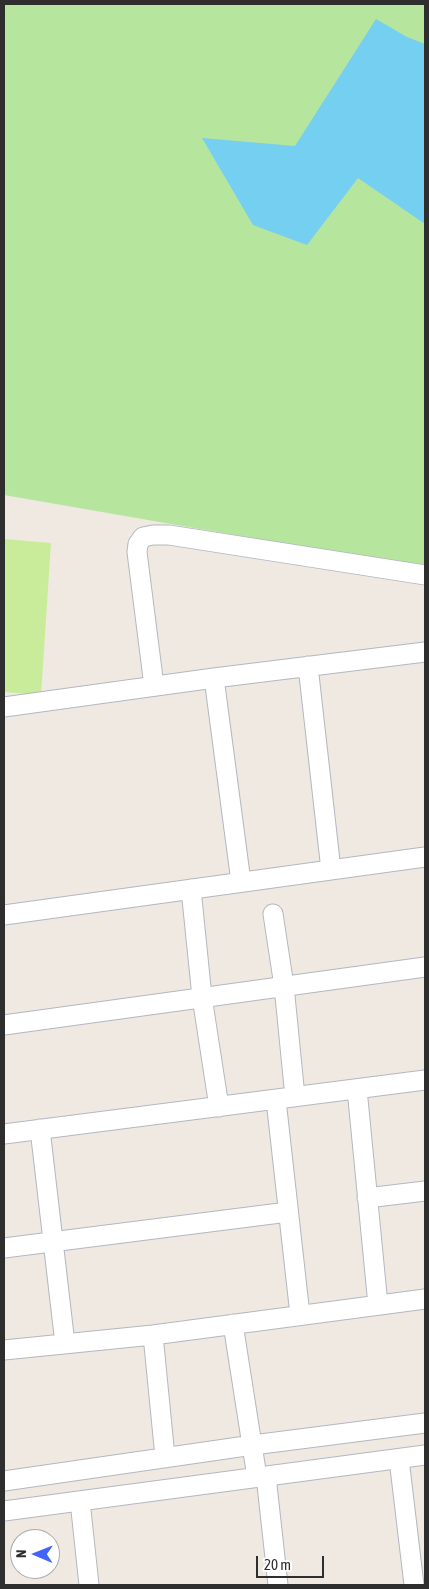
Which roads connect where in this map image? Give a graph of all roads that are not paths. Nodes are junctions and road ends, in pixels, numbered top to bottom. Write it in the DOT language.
graph roads {
  1 [pos="425,575"];
  2 [pos="425,652"];
  3 [pos="308,666"];
  4 [pos="214,678"];
  5 [pos="154,686"];
  6 [pos="4,706"];
  7 [pos="425,857"];
  8 [pos="331,870"];
  9 [pos="241,882"];
  10 [pos="191,890"];
  11 [pos="273,914"];
  12 [pos="4,915"];
  13 [pos="425,967"];
  14 [pos="284,986"];
  15 [pos="202,997"];
  16 [pos="4,1025"];
  17 [pos="425,1080"];
  18 [pos="357,1089"];
  19 [pos="295,1097"];
  20 [pos="276,1100"];
  21 [pos="219,1107"];
  22 [pos="40,1129"];
  23 [pos="4,1134"];
  24 [pos="425,1191"];
  25 [pos="367,1198"];
  26 [pos="288,1212"];
  27 [pos="54,1242"];
  28 [pos="4,1248"];
  29 [pos="425,1299"];
  30 [pos="378,1305"];
  31 [pos="300,1315"];
  32 [pos="233,1324"];
  33 [pos="153,1336"];
  34 [pos="65,1344"];
  35 [pos="4,1350"];
  36 [pos="425,1423"];
  37 [pos="252,1445"];
  38 [pos="425,1455"];
  39 [pos="165,1457"];
  40 [pos="399,1459"];
  41 [pos="262,1477"];
  42 [pos="4,1481"];
  43 [pos="80,1501"];
  44 [pos="4,1511"];
  45 [pos="89,1585"];
  46 [pos="278,1585"];
  47 [pos="414,1585"];
  1 -- 5 [label="street"];
  2 -- 3 [label="street"];
  3 -- 4 [label="street"];
  3 -- 8 [label="street"];
  4 -- 5 [label="street"];
  4 -- 9 [label="street"];
  5 -- 6 [label="street"];
  7 -- 8 [label="street"];
  8 -- 9 [label="street"];
  9 -- 10 [label="street"];
  10 -- 12 [label="street"];
  10 -- 15 [label="street"];
  11 -- 14 [label="street"];
  13 -- 14 [label="street"];
  14 -- 15 [label="street"];
  14 -- 19 [label="street"];
  15 -- 16 [label="street"];
  15 -- 21 [label="street"];
  17 -- 18 [label="street"];
  18 -- 19 [label="street"];
  18 -- 25 [label="street"];
  19 -- 20 [label="street"];
  20 -- 21 [label="street"];
  20 -- 26 [label="street"];
  21 -- 22 [label="street"];
  22 -- 23 [label="street"];
  22 -- 27 [label="street"];
  24 -- 25 [label="street"];
  25 -- 30 [label="street"];
  26 -- 27 [label="street"];
  26 -- 31 [label="street"];
  27 -- 28 [label="street"];
  27 -- 34 [label="street"];
  29 -- 30 [label="street"];
  30 -- 31 [label="street"];
  31 -- 32 [label="street"];
  32 -- 33 [label="street"];
  32 -- 37 [label="street"];
  33 -- 34 [label="street"];
  33 -- 39 [label="street"];
  34 -- 35 [label="street"];
  36 -- 37 [label="street"];
  37 -- 39 [label="street"];
  37 -- 41 [label="street"];
  38 -- 40 [label="street"];
  39 -- 42 [label="street"];
  40 -- 41 [label="street"];
  40 -- 47 [label="street"];
  41 -- 43 [label="street"];
  41 -- 46 [label="street"];
  43 -- 44 [label="street"];
  43 -- 45 [label="street"];
}
